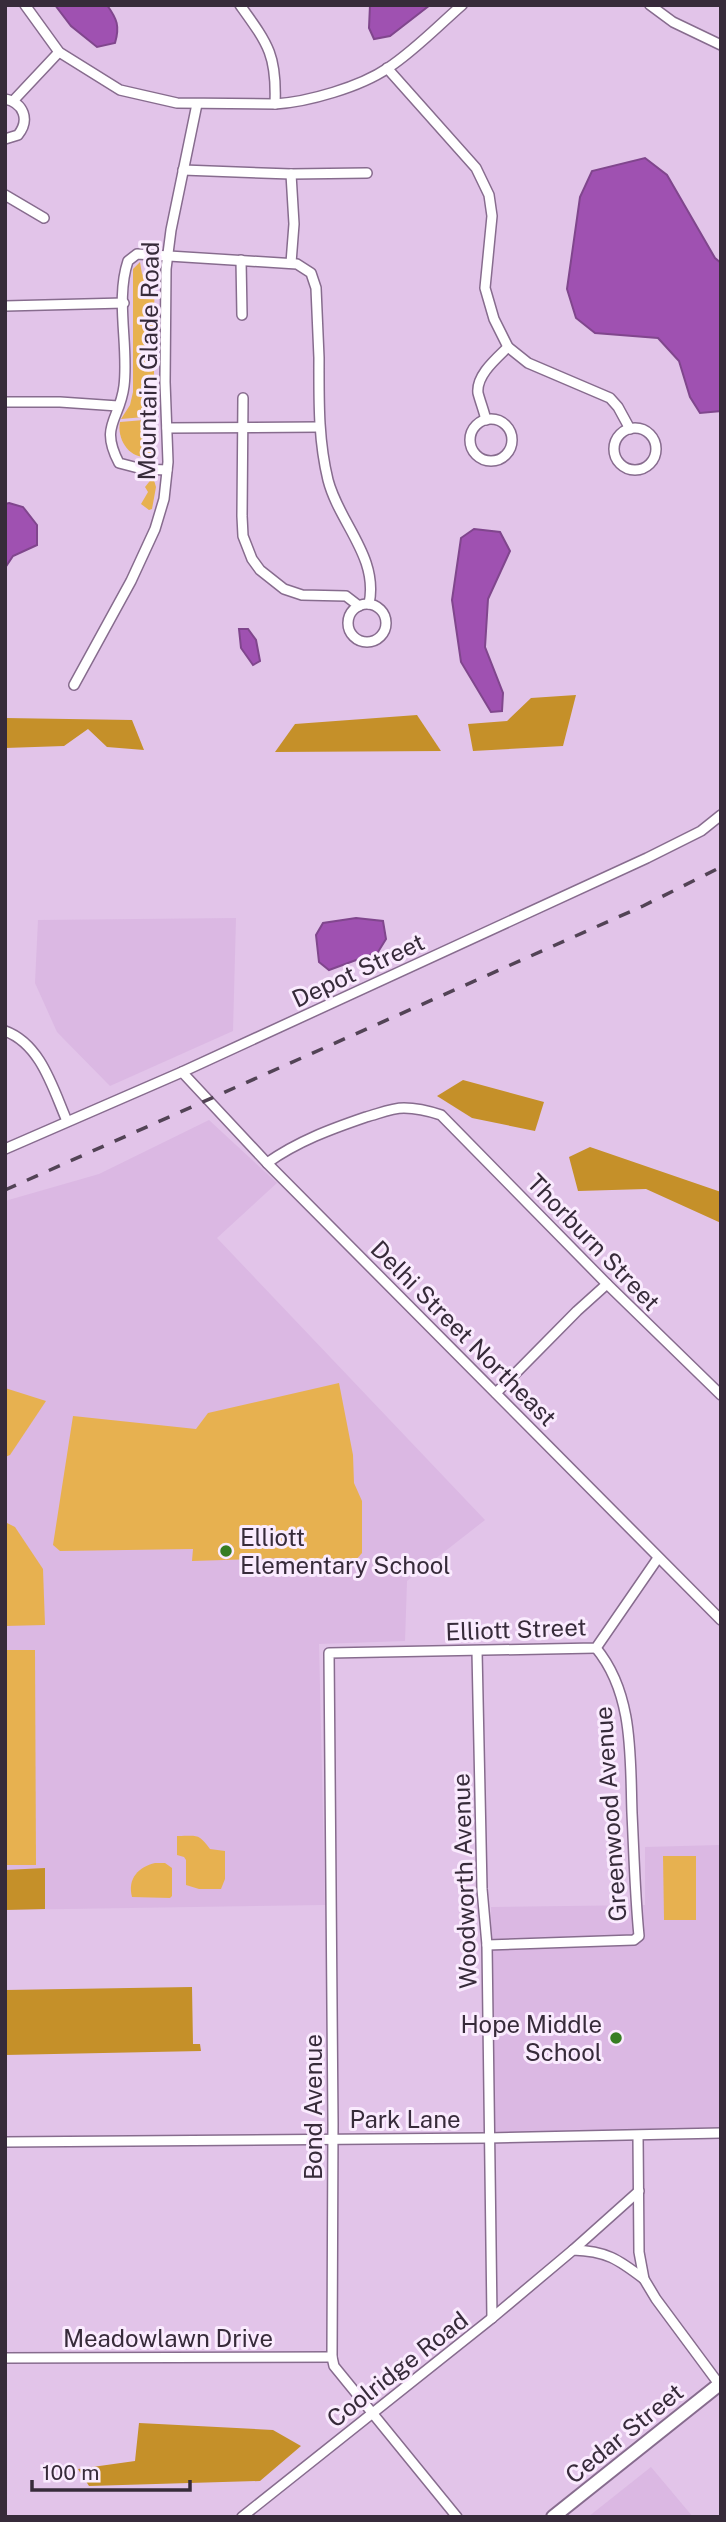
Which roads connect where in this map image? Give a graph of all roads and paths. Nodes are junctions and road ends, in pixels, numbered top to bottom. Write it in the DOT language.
graph roads {
  1 [pos="25,5"];
  2 [pos="240,5"];
  3 [pos="462,5"];
  4 [pos="650,5"];
  5 [pos="720,44"];
  6 [pos="59,52"];
  7 [pos="387,68"];
  8 [pos="9,100"];
  9 [pos="197,104"];
  10 [pos="275,104"];
  11 [pos="5,139"];
  12 [pos="183,170"];
  13 [pos="367,173"];
  14 [pos="291,174"];
  15 [pos="5,195"];
  16 [pos="44,218"];
  17 [pos="168,256"];
  18 [pos="242,260"];
  19 [pos="291,263"];
  20 [pos="124,303"];
  21 [pos="5,306"];
  22 [pos="242,315"];
  23 [pos="508,347"];
  24 [pos="243,398"];
  25 [pos="5,402"];
  26 [pos="118,406"];
  27 [pos="486,420"];
  28 [pos="243,427"];
  29 [pos="319,427"];
  30 [pos="167,428"];
  31 [pos="630,429"];
  32 [pos="167,470"];
  33 [pos="369,604"];
  34 [pos="359,606"];
  35 [pos="74,685"];
  36 [pos="721,815"];
  37 [pos="5,1031"];
  38 [pos="182,1072"];
  39 [pos="67,1121"];
  40 [pos="5,1149"];
  41 [pos="267,1163"];
  42 [pos="607,1284"];
  43 [pos="496,1393"];
  44 [pos="721,1395"];
  45 [pos="659,1558"];
  46 [pos="721,1620"];
  47 [pos="597,1648"];
  48 [pos="477,1651"];
  49 [pos="329,1653"];
  50 [pos="487,1945"];
  51 [pos="721,2133"];
  52 [pos="638,2136"];
  53 [pos="488,2138"];
  54 [pos="333,2139"];
  55 [pos="5,2142"];
  56 [pos="639,2191"];
  57 [pos="573,2250"];
  58 [pos="644,2279"];
  59 [pos="492,2318"];
  60 [pos="332,2357"];
  61 [pos="5,2358"];
  62 [pos="720,2384"];
  63 [pos="372,2413"];
  64 [pos="242,2517"];
  65 [pos="457,2517"];
  66 [pos="553,2517"];
  1 -- 6 [label="street"];
  2 -- 10 [label="street"];
  3 -- 7 [label="street"];
  4 -- 5 [label="street"];
  6 -- 8 [label="street"];
  6 -- 9 [label="street"];
  7 -- 10 [label="street"];
  7 -- 23 [label="street"];
  8 -- 11 [label="street"];
  9 -- 10 [label="street"];
  9 -- 12 [label="street, Mountain Glade Road"];
  12 -- 14 [label="street"];
  12 -- 17 [label="street, Mountain Glade Road"];
  13 -- 14 [label="street"];
  14 -- 19 [label="street"];
  15 -- 16 [label="street"];
  17 -- 18 [label="street"];
  17 -- 20 [label="street"];
  17 -- 30 [label="street, Mountain Glade Road"];
  18 -- 19 [label="street"];
  18 -- 22 [label="street"];
  19 -- 29 [label="street"];
  20 -- 21 [label="street"];
  20 -- 26 [label="street"];
  23 -- 27 [label="street"];
  23 -- 31 [label="street"];
  24 -- 28 [label="street"];
  25 -- 26 [label="street"];
  26 -- 32 [label="street"];
  27 -- 27 [label="street"];
  28 -- 29 [label="street"];
  28 -- 30 [label="street"];
  28 -- 34 [label="street"];
  29 -- 33 [label="street"];
  30 -- 32 [label="street, Mountain Glade Road"];
  31 -- 31 [label="street"];
  32 -- 35 [label="street, Mountain Glade Road"];
  33 -- 34 [label="street"];
  33 -- 34 [label="street"];
  36 -- 38 [label="street, Depot Street"];
  37 -- 39 [label="street"];
  38 -- 39 [label="street, Depot Street"];
  38 -- 41 [label="street, Delhi Street Northeast"];
  39 -- 40 [label="street, Depot Street"];
  41 -- 42 [label="street, Thorburn Street"];
  41 -- 43 [label="street, Delhi Street Northeast"];
  42 -- 43 [label="street"];
  42 -- 44 [label="street, Thorburn Street"];
  43 -- 45 [label="street, Delhi Street Northeast"];
  45 -- 46 [label="street, Delhi Street Northeast"];
  45 -- 47 [label="street, Elliott Street"];
  47 -- 48 [label="street, Elliott Street"];
  47 -- 50 [label="street, Greenwood Avenue"];
  48 -- 49 [label="street, Elliott Street"];
  48 -- 50 [label="street, Woodworth Avenue"];
  49 -- 54 [label="street, Bond Avenue"];
  50 -- 53 [label="street, Woodworth Avenue"];
  51 -- 52 [label="street, Park Lane"];
  52 -- 53 [label="street, Park Lane"];
  52 -- 56 [label="street"];
  53 -- 54 [label="street, Park Lane"];
  53 -- 59 [label="street, Woodworth Avenue"];
  54 -- 55 [label="street, Park Lane"];
  54 -- 60 [label="street, Bond Avenue"];
  56 -- 57 [label="street, Coolridge Road"];
  56 -- 58 [label="street"];
  57 -- 58 [label="street"];
  57 -- 59 [label="street, Coolridge Road"];
  58 -- 62 [label="street"];
  59 -- 63 [label="street, Coolridge Road"];
  60 -- 61 [label="street, Meadowlawn Drive"];
  60 -- 63 [label="street"];
  62 -- 66 [label="main road, Cedar Street"];
  63 -- 64 [label="street, Coolridge Road"];
  63 -- 65 [label="street"];
}
